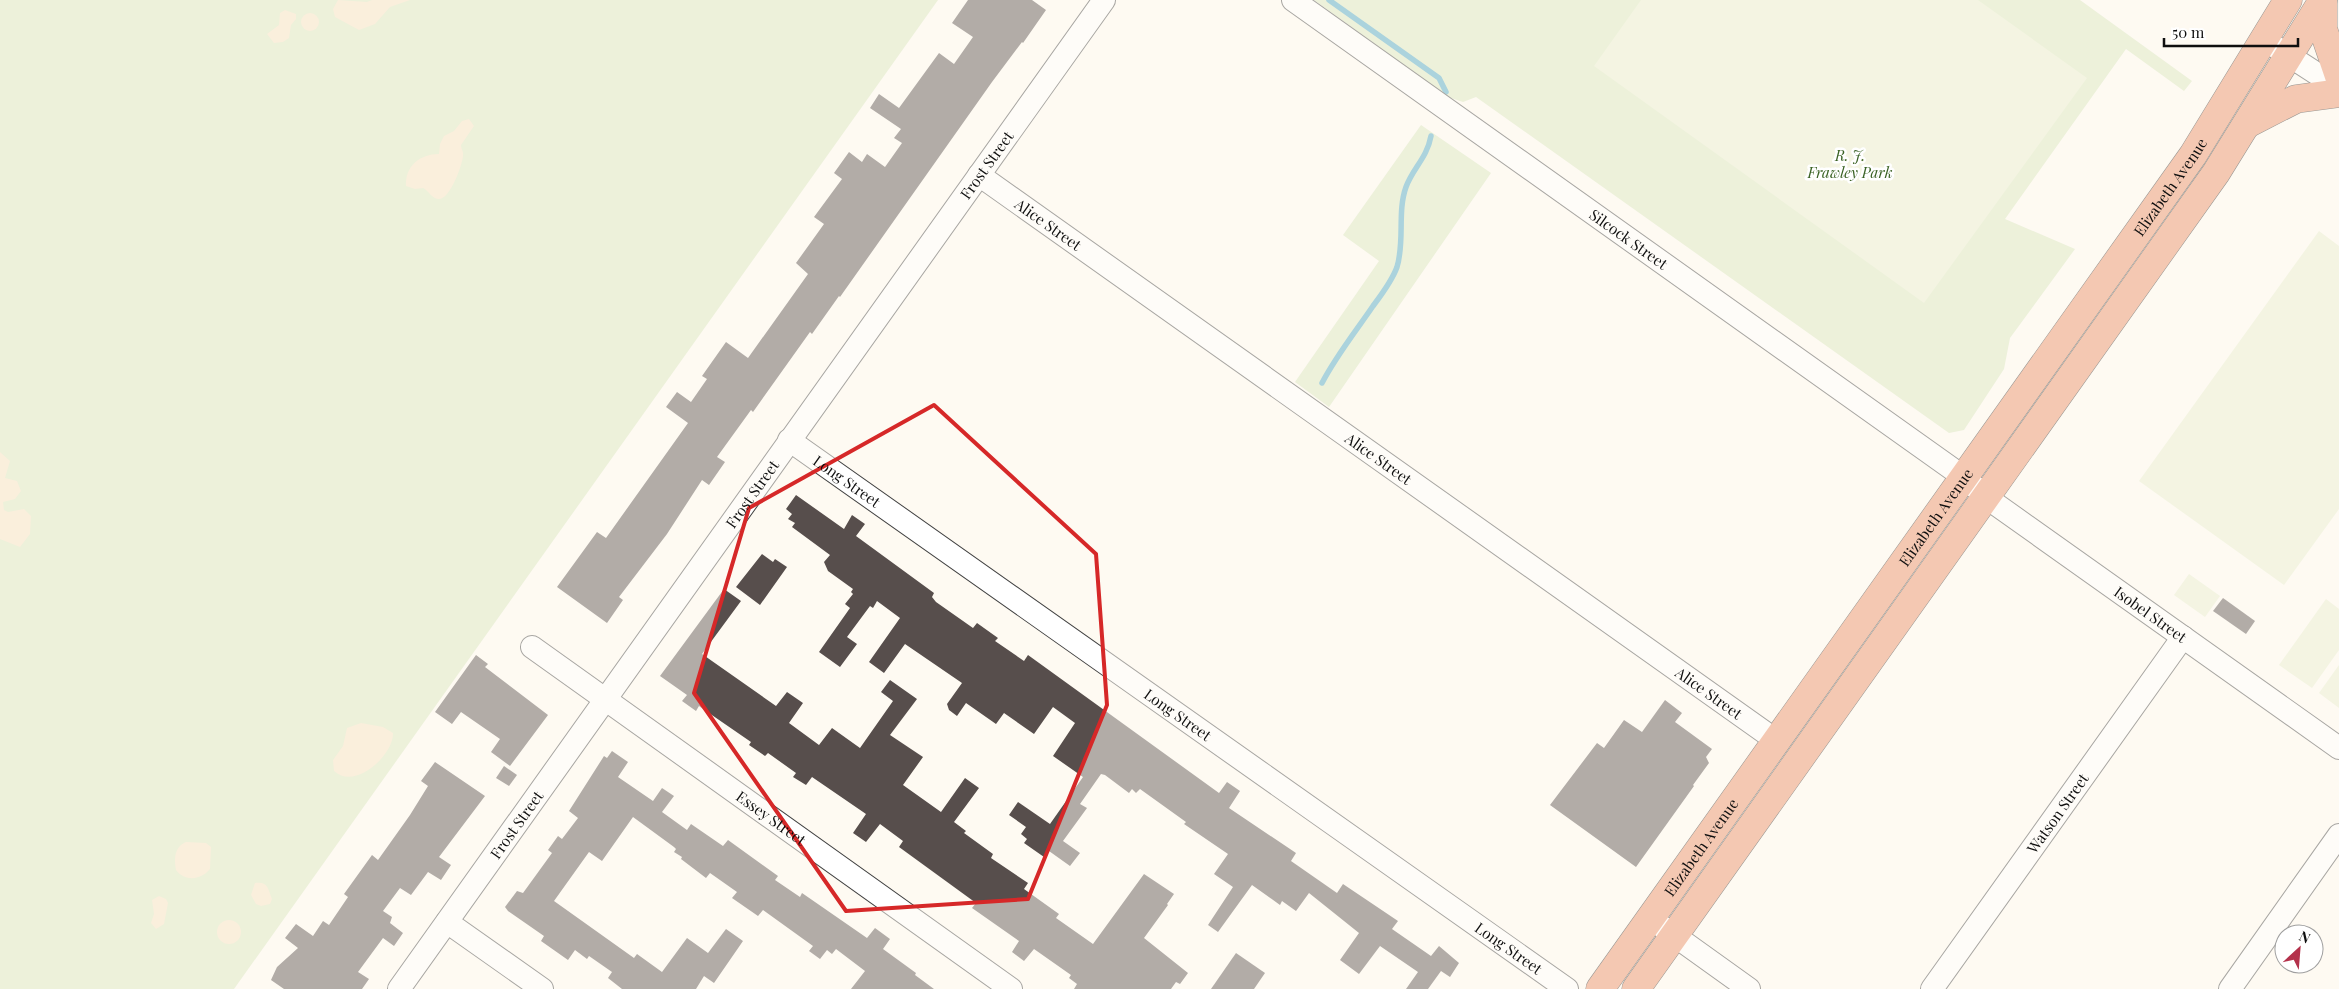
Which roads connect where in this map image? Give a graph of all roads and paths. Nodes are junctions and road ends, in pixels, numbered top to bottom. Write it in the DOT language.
graph roads {
  1 [pos="1104,0"];
  2 [pos="1293,0"];
  3 [pos="2288,0"];
  4 [pos="2323,0"];
  5 [pos="2265,40"];
  6 [pos="2290,56"];
  7 [pos="2339,76"];
  8 [pos="2339,88"];
  9 [pos="2339,93"];
  10 [pos="2247,124"];
  11 [pos="979,176"];
  12 [pos="789,440"];
  13 [pos="1965,478"];
  14 [pos="1987,498"];
  15 [pos="2183,637"];
  16 [pos="532,647"];
  17 [pos="605,698"];
  18 [pos="1777,742"];
  19 [pos="2339,748"];
  20 [pos="2339,835"];
  21 [pos="1650,918"];
  22 [pos="447,922"];
  23 [pos="1674,936"];
  24 [pos="399,989"];
  25 [pos="542,989"];
  26 [pos="1011,989"];
  27 [pos="1567,989"];
  28 [pos="1600,989"];
  29 [pos="1636,989"];
  30 [pos="1749,989"];
  31 [pos="1932,989"];
  32 [pos="2230,989"];
  1 -- 11 [label="street, Frost Street"];
  2 -- 13 [label="street, Silcock Street"];
  3 -- 5 [label="highway, Elizabeth Avenue"];
  4 -- 6 [label="highway, Elizabeth Avenue"];
  4 -- 7 [label="highway"];
  5 -- 6 [label="street"];
  5 -- 13 [label="highway, Elizabeth Avenue"];
  6 -- 8 [label="street"];
  6 -- 10 [label="highway, Elizabeth Avenue"];
  9 -- 10 [label="highway"];
  10 -- 14 [label="highway, Elizabeth Avenue"];
  11 -- 12 [label="street, Frost Street"];
  11 -- 18 [label="street, Alice Street"];
  12 -- 17 [label="street, Frost Street"];
  12 -- 27 [label="street, Long Street"];
  13 -- 14 [label="street, Isobel Street"];
  13 -- 18 [label="highway, Elizabeth Avenue"];
  14 -- 15 [label="street, Isobel Street"];
  14 -- 23 [label="highway, Elizabeth Avenue"];
  15 -- 19 [label="street, Isobel Street"];
  15 -- 31 [label="street, Watson Street"];
  16 -- 17 [label="street, Essey Street"];
  17 -- 22 [label="street, Frost Street"];
  17 -- 26 [label="street, Essey Street"];
  18 -- 21 [label="highway, Elizabeth Avenue"];
  20 -- 32 [label="street"];
  21 -- 23 [label="street"];
  21 -- 28 [label="highway, Elizabeth Avenue"];
  22 -- 24 [label="street, Frost Street"];
  22 -- 25 [label="street"];
  23 -- 29 [label="highway, Elizabeth Avenue"];
  23 -- 30 [label="street"];
}
